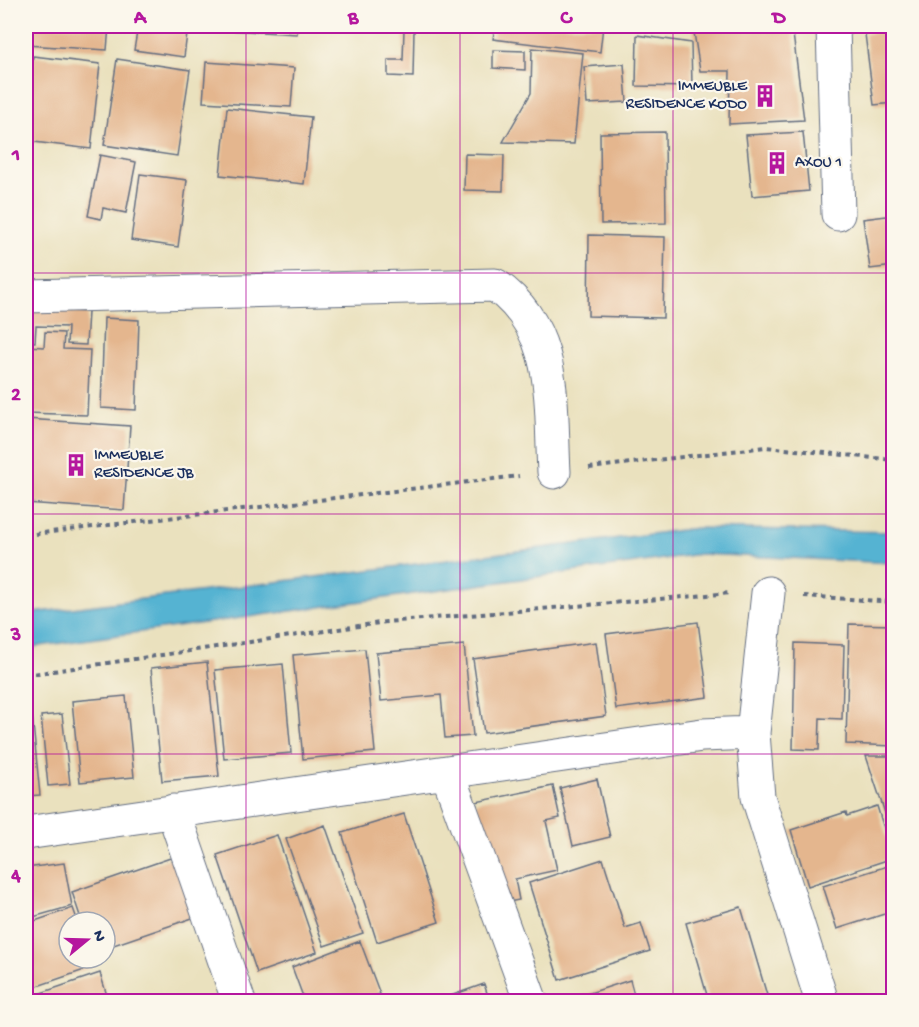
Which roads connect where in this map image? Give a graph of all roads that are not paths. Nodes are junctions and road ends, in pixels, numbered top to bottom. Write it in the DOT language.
graph roads {
  1 [pos="833,26"];
  2 [pos="838,214"];
  3 [pos="26,296"];
  4 [pos="554,472"];
  5 [pos="768,593"];
  6 [pos="753,733"];
  7 [pos="447,772"];
  8 [pos="173,812"];
  9 [pos="26,833"];
  10 [pos="240,1002"];
  11 [pos="531,1002"];
  12 [pos="822,1002"];
  1 -- 2 [label="street"];
  3 -- 4 [label="street"];
  5 -- 6 [label="street"];
  6 -- 7 [label="street"];
  6 -- 12 [label="street"];
  7 -- 8 [label="street"];
  7 -- 11 [label="street"];
  8 -- 9 [label="street"];
  8 -- 10 [label="street"];
}
